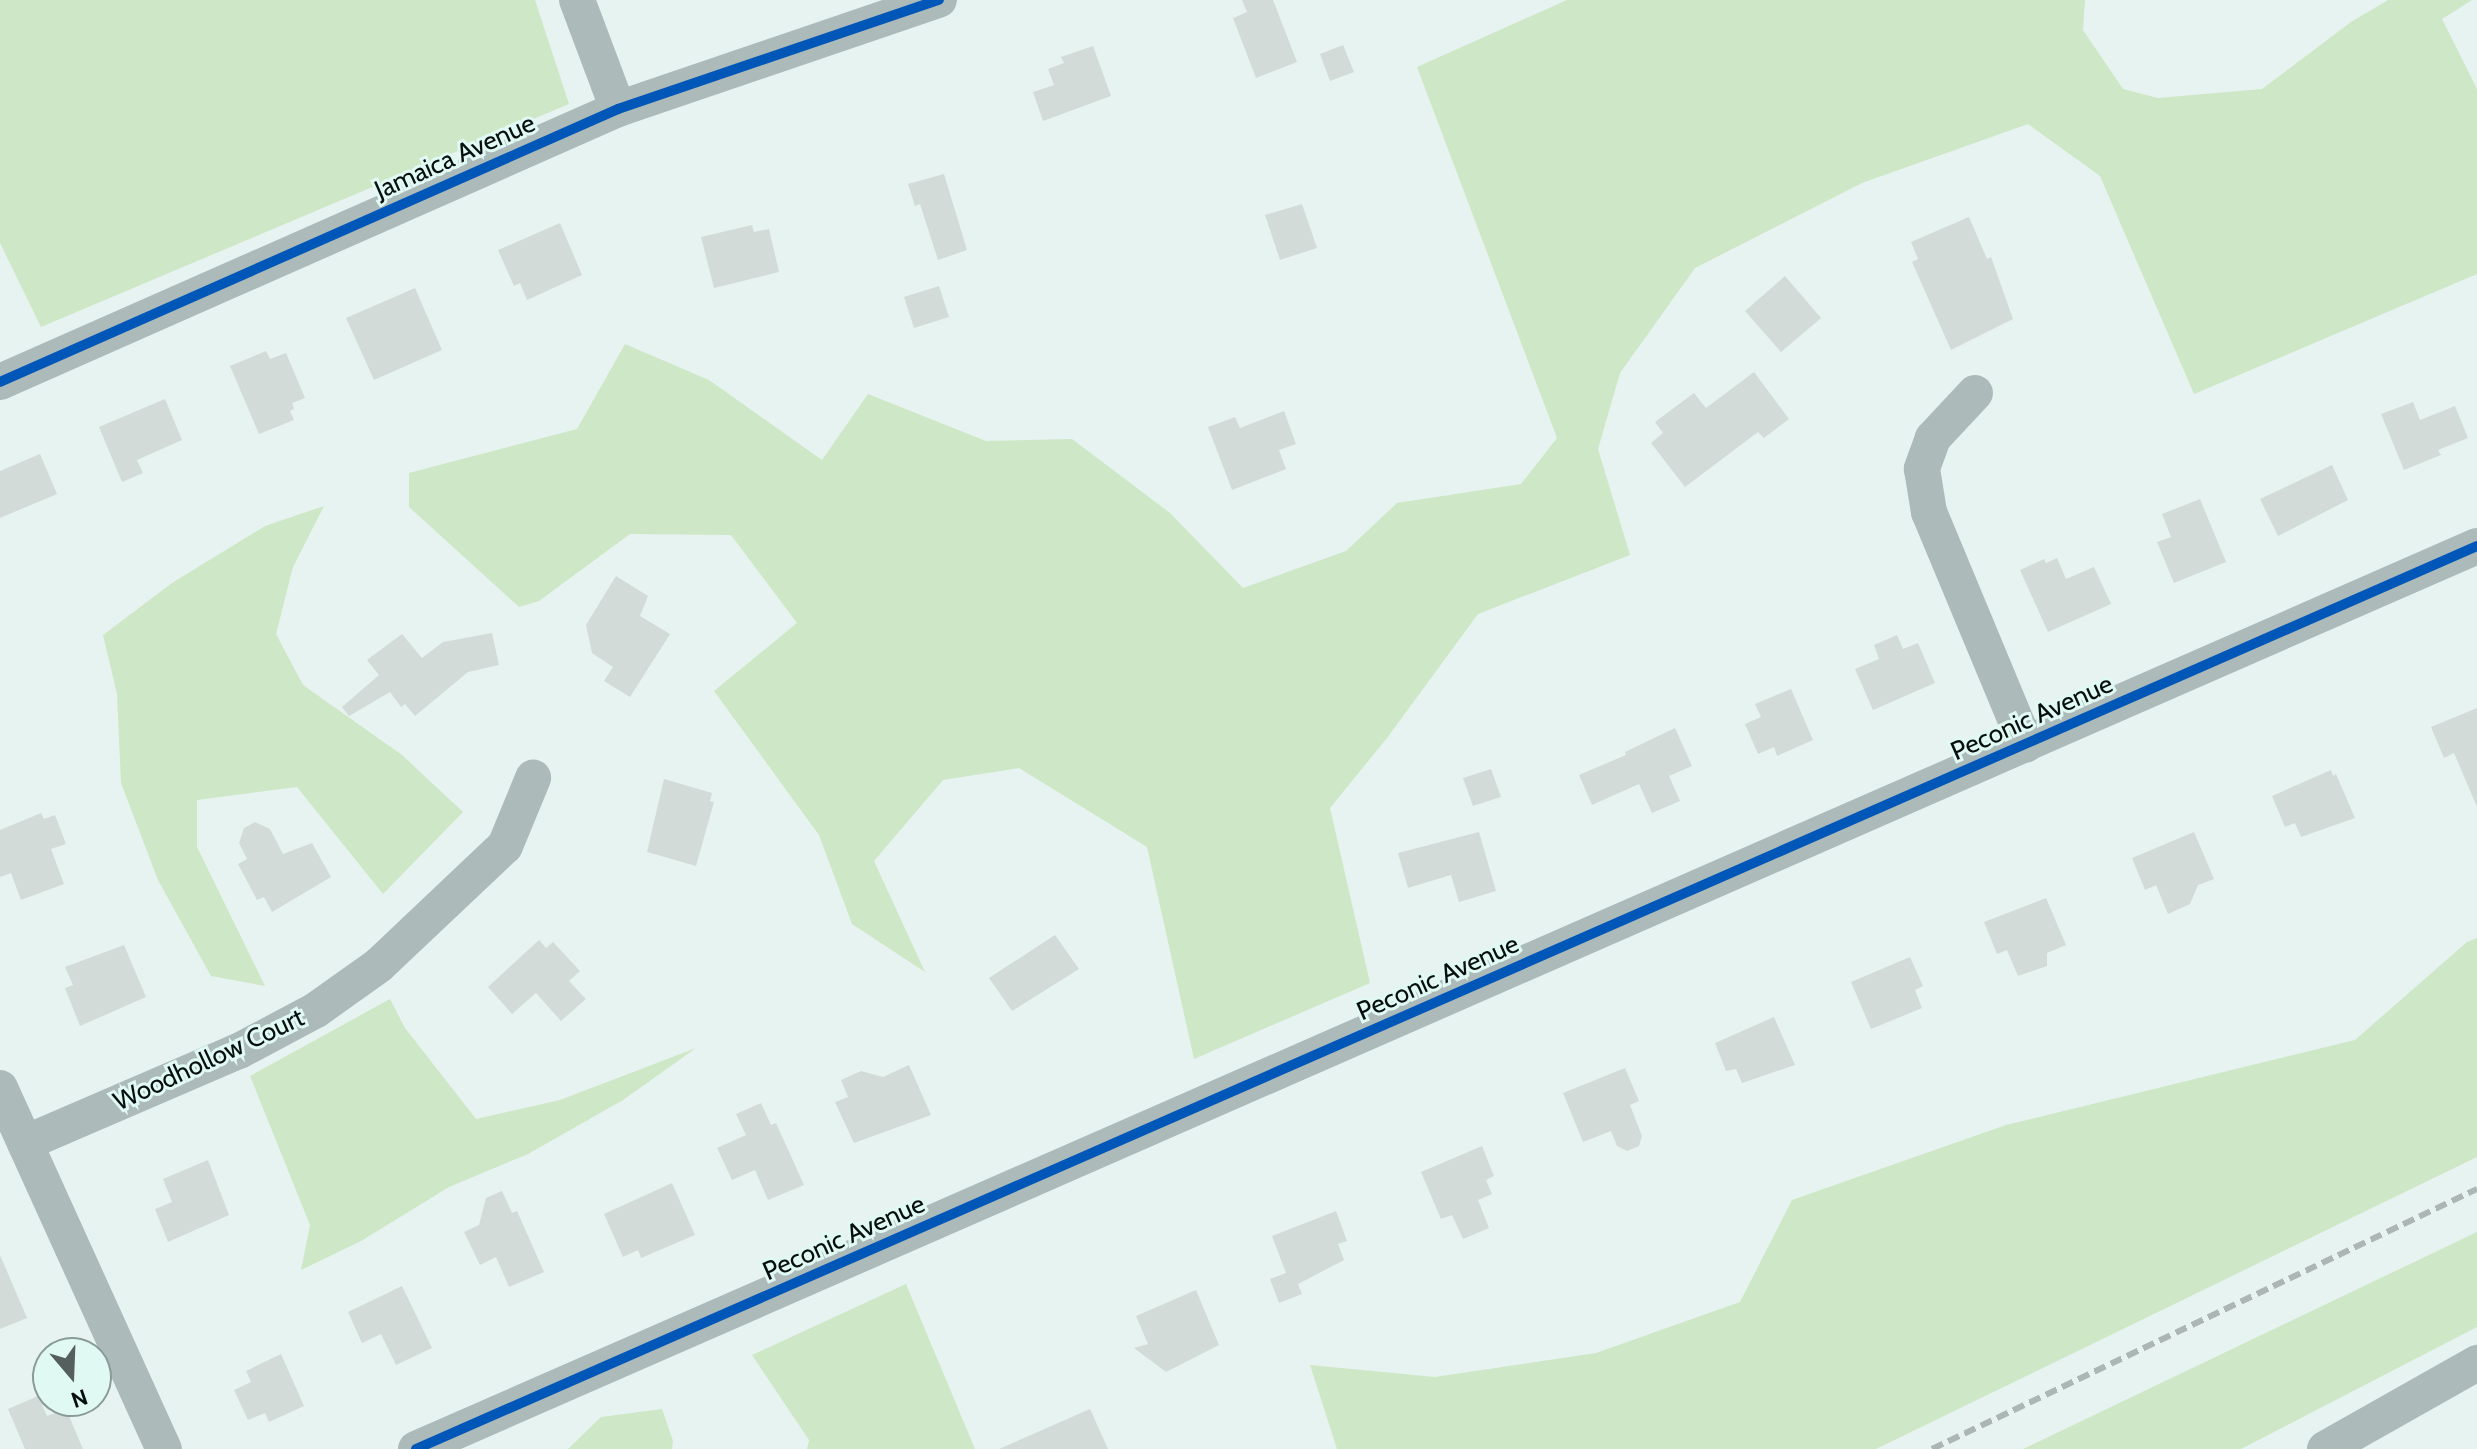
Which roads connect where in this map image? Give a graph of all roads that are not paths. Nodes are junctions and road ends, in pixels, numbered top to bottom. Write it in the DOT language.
graph roads {
  1 [pos="577,0"];
  2 [pos="939,0"];
  3 [pos="618,109"];
  4 [pos="0,382"];
  5 [pos="1975,393"];
  6 [pos="2477,546"];
  7 [pos="2026,745"];
  8 [pos="533,778"];
  9 [pos="0,1088"];
  10 [pos="25,1143"];
  11 [pos="2477,1363"];
  12 [pos="2477,1386"];
  13 [pos="2362,1430"];
  14 [pos="454,1441"];
  15 [pos="164,1449"];
  16 [pos="416,1449"];
  17 [pos="2325,1449"];
  1 -- 3 [label="street"];
  2 -- 3 [label="street, Jamaica Avenue"];
  3 -- 4 [label="street, Jamaica Avenue"];
  5 -- 7 [label="street"];
  6 -- 7 [label="street, Peconic Avenue"];
  7 -- 14 [label="street, Peconic Avenue"];
  8 -- 10 [label="street, Woodhollow Court"];
  9 -- 10 [label="street"];
  10 -- 15 [label="street"];
  11 -- 13 [label="street"];
  12 -- 13 [label="street"];
  13 -- 17 [label="street"];
  14 -- 16 [label="street, Peconic Avenue"];
}
